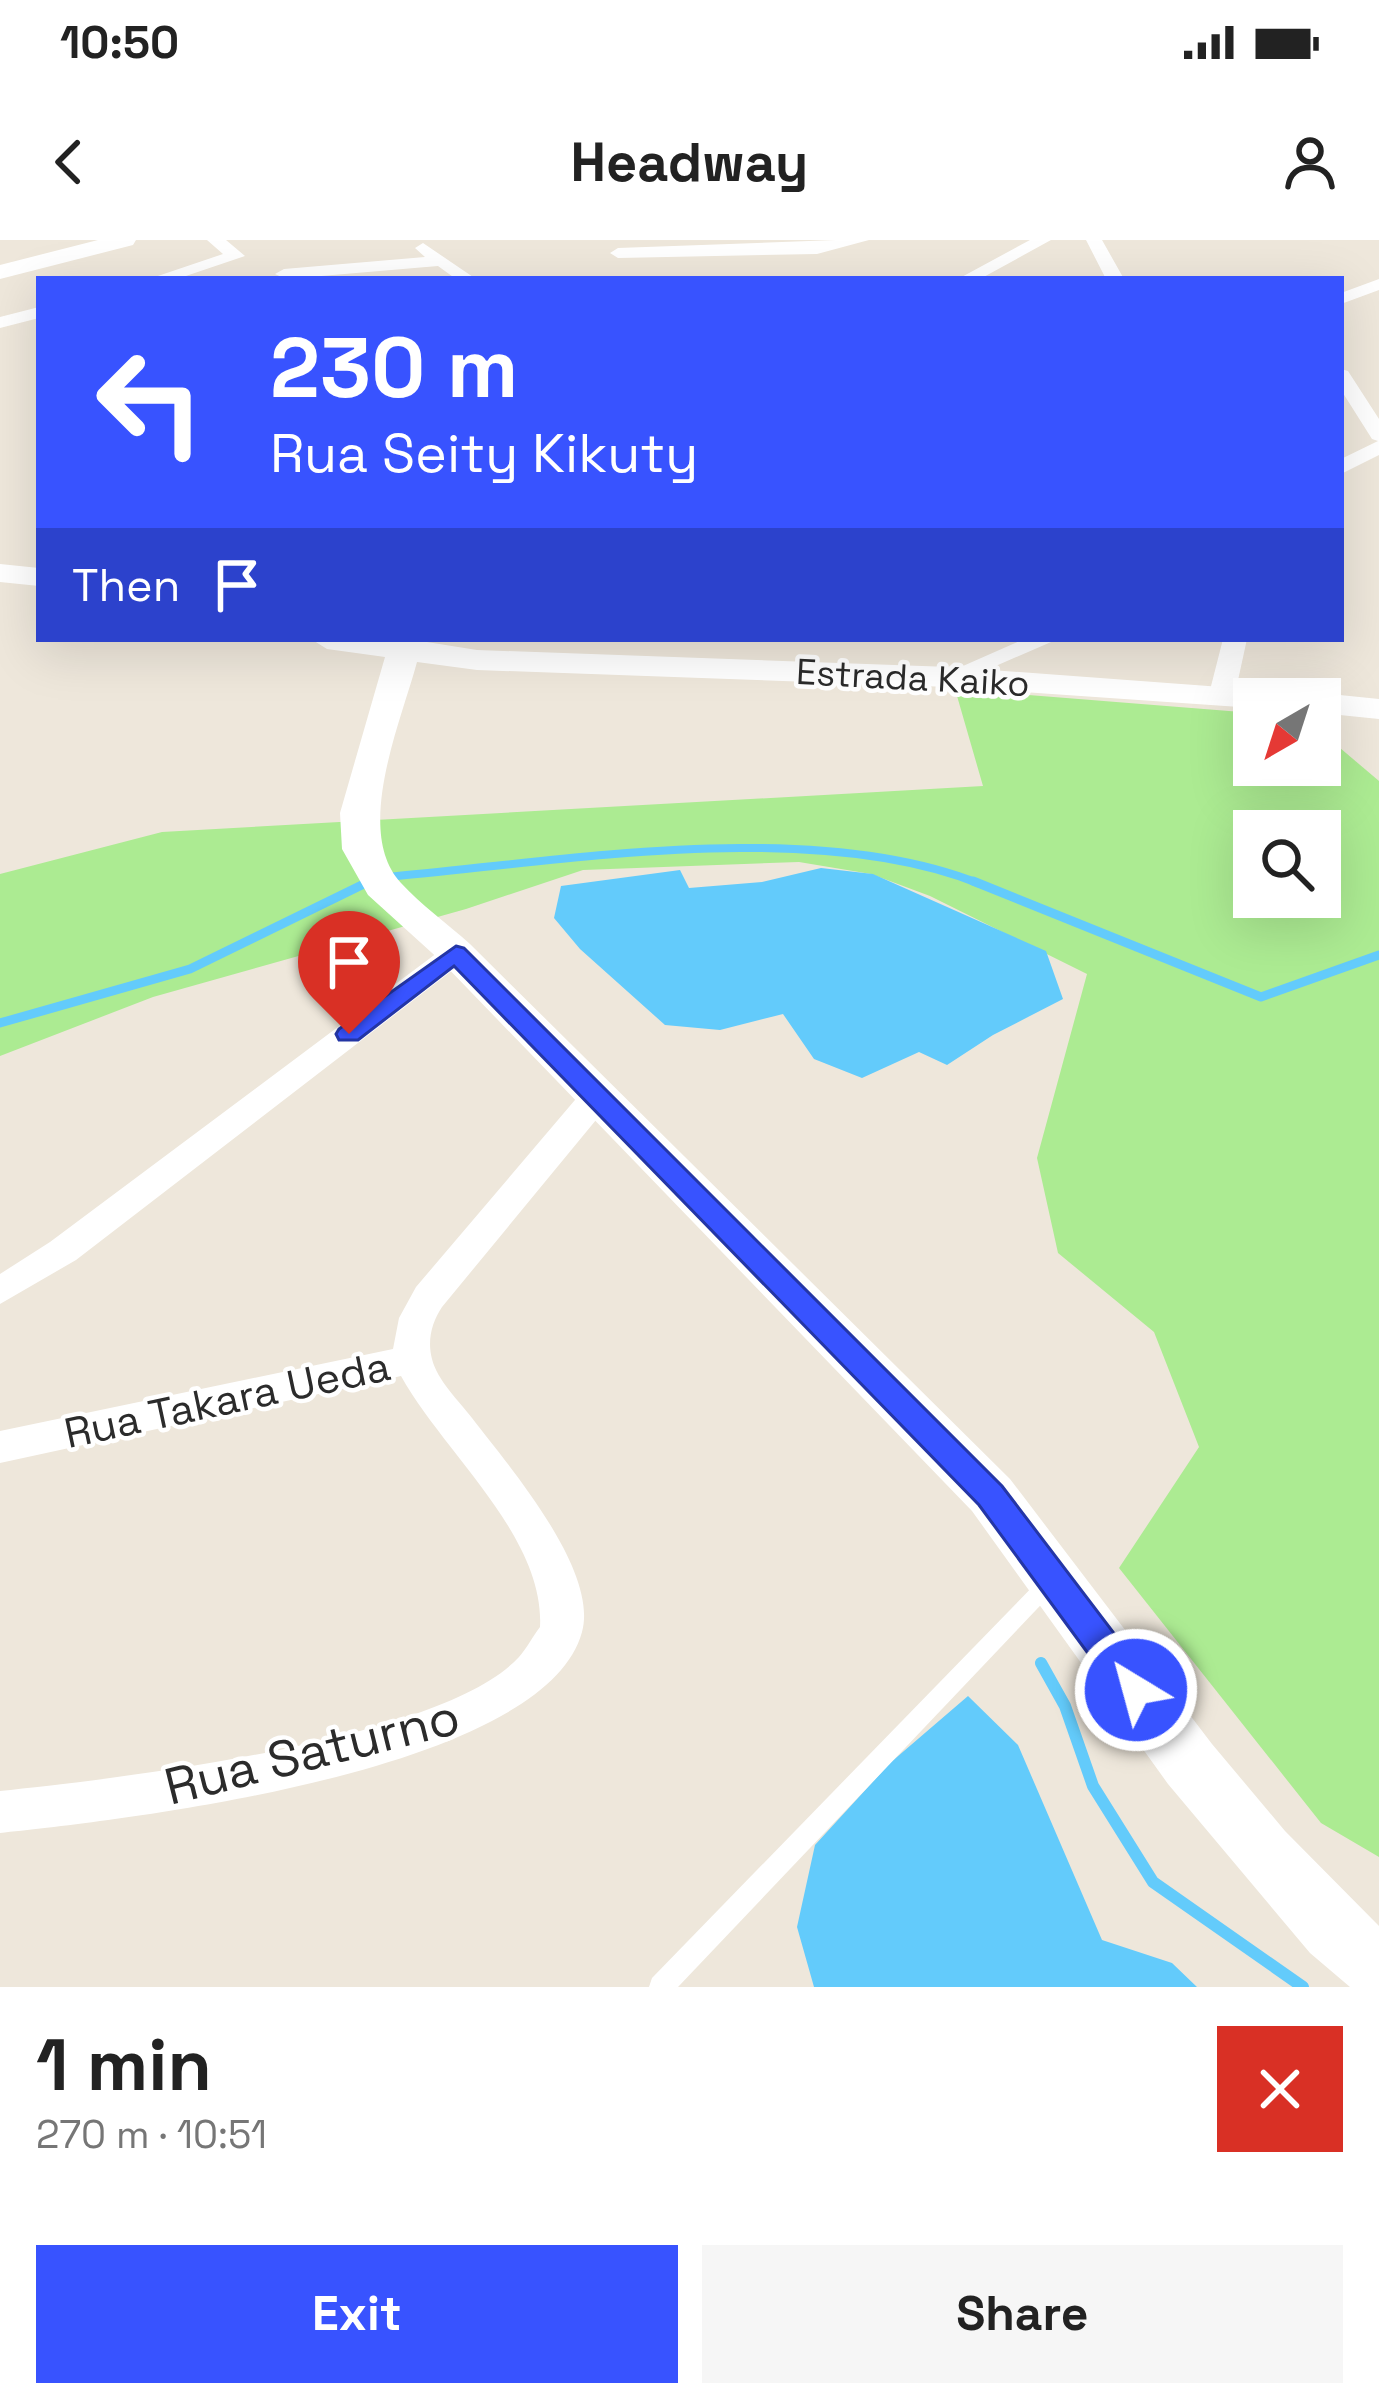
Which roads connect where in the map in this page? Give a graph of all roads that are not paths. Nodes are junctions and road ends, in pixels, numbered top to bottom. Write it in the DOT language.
graph roads {
  1 [pos="124,240"];
  2 [pos="215,240"];
  3 [pos="412,240"];
  4 [pos="861,240"];
  5 [pos="1043,240"];
  6 [pos="1096,241"];
  7 [pos="617,246"];
  8 [pos="440,261"];
  9 [pos="0,272"];
  10 [pos="284,274"];
  11 [pos="168,276"];
  12 [pos="462,276"];
  13 [pos="629,276"];
  14 [pos="973,276"];
  15 [pos="1113,276"];
  16 [pos="1379,284"];
  17 [pos="1344,297"];
  18 [pos="36,313"];
  19 [pos="0,322"];
  20 [pos="1344,380"];
  21 [pos="1379,435"];
  22 [pos="1379,447"];
  23 [pos="1344,466"];
  24 [pos="0,573"];
  25 [pos="36,578"];
  26 [pos="353,642"];
  27 [pos="1038,642"];
  28 [pos="1234,642"];
  29 [pos="404,648"];
  30 [pos="950,677"];
  31 [pos="1222,694"];
  32 [pos="1233,695"];
  33 [pos="1341,705"];
  34 [pos="1379,709"];
  35 [pos="441,940"];
  36 [pos="598,1096"];
  37 [pos="0,1291"];
  38 [pos="412,1359"];
  39 [pos="0,1447"];
  40 [pos="1053,1578"];
  41 [pos="0,1812"];
  42 [pos="1379,1968"];
  43 [pos="661,1987"];
  1 -- 9 [label="street"];
  2 -- 11 [label="street"];
  3 -- 8 [label="street"];
  4 -- 7 [label="street"];
  5 -- 14 [label="street"];
  6 -- 15 [label="street"];
  7 -- 13 [label="street"];
  8 -- 10 [label="street"];
  8 -- 12 [label="street"];
  16 -- 17 [label="street"];
  18 -- 19 [label="street"];
  20 -- 21 [label="street"];
  22 -- 23 [label="street"];
  24 -- 25 [label="street"];
  26 -- 29 [label="street, Estrada Kaiko"];
  27 -- 30 [label="street"];
  28 -- 31 [label="street"];
  29 -- 30 [label="street, Estrada Kaiko"];
  29 -- 35 [label="street"];
  30 -- 31 [label="street, Estrada Kaiko"];
  31 -- 32 [label="street, Estrada Kaiko"];
  33 -- 34 [label="street"];
  35 -- 36 [label="street"];
  35 -- 37 [label="street"];
  36 -- 38 [label="street, Rua Takara Ueda"];
  36 -- 40 [label="street"];
  38 -- 39 [label="street, Rua Takara Ueda"];
  38 -- 41 [label="street, Rua Saturno"];
  40 -- 42 [label="street"];
  40 -- 43 [label="lane"];
}
